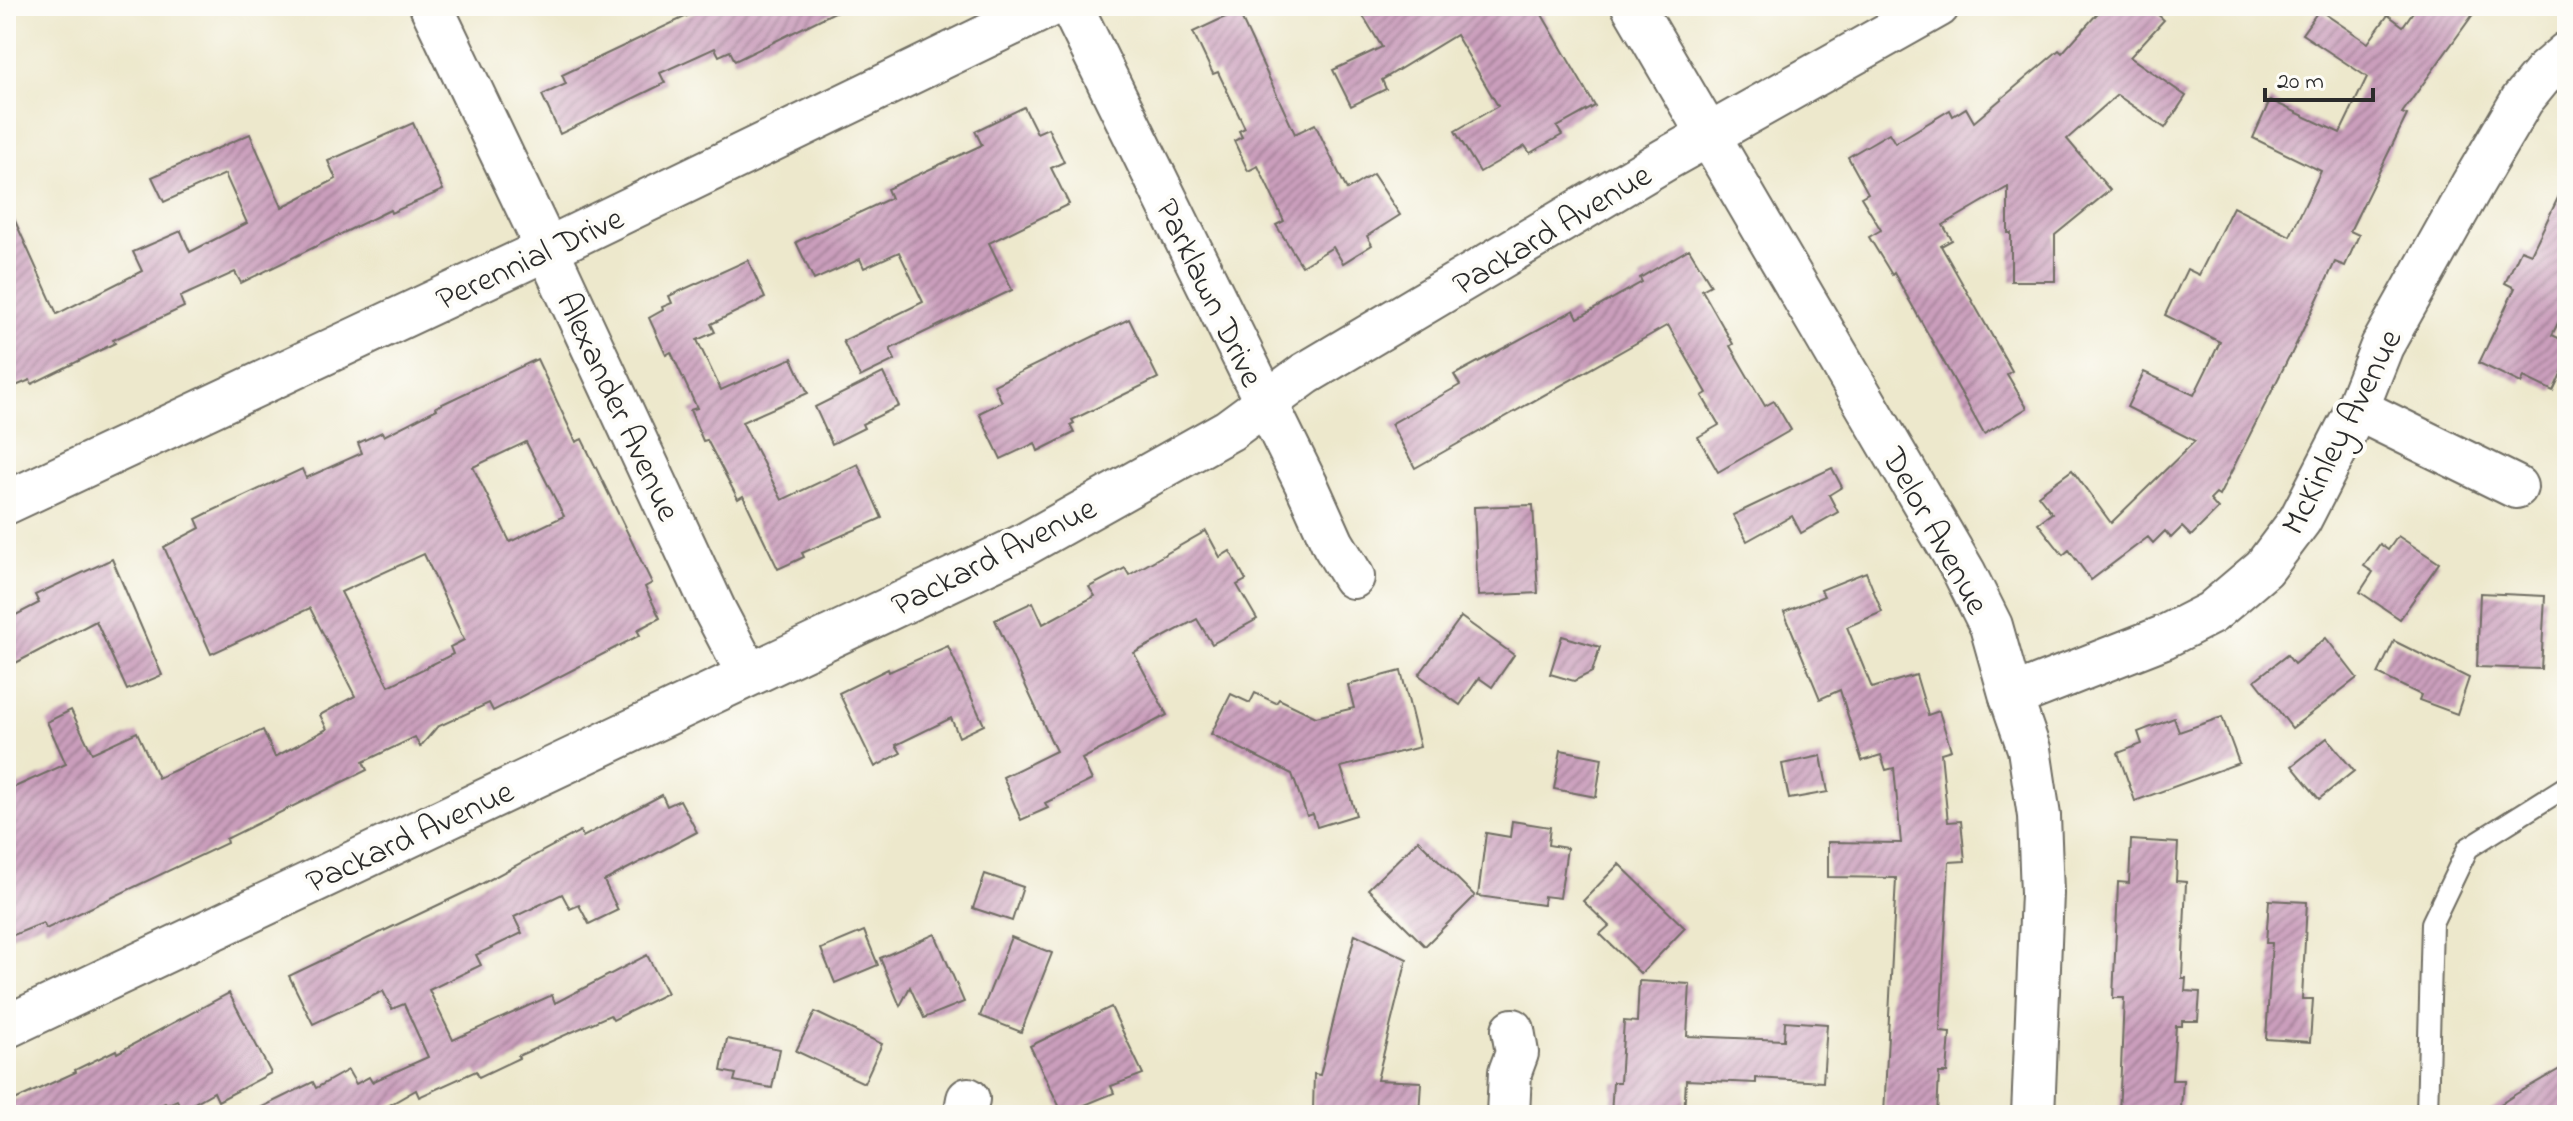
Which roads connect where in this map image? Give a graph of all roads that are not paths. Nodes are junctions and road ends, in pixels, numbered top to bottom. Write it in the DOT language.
graph roads {
  1 [pos="431,6"];
  2 [pos="1049,6"];
  3 [pos="1071,6"];
  4 [pos="1633,6"];
  5 [pos="1938,6"];
  6 [pos="2567,53"];
  7 [pos="1707,135"];
  8 [pos="547,249"];
  9 [pos="1266,403"];
  10 [pos="2357,409"];
  11 [pos="2516,487"];
  12 [pos="6,503"];
  13 [pos="1353,577"];
  14 [pos="748,674"];
  15 [pos="2011,697"];
  16 [pos="2567,786"];
  17 [pos="6,1027"];
  18 [pos="1513,1030"];
  19 [pos="1508,1115"];
  20 [pos="2033,1115"];
  21 [pos="2427,1115"];
  1 -- 8 [label="street, Alexander Avenue"];
  2 -- 8 [label="street, Perennial Drive"];
  3 -- 9 [label="street, Parklawn Drive"];
  4 -- 7 [label="street, Delor Avenue"];
  5 -- 7 [label="street, Packard Avenue"];
  6 -- 10 [label="street, McKinley Avenue"];
  7 -- 9 [label="street, Packard Avenue"];
  7 -- 15 [label="street, Delor Avenue"];
  8 -- 12 [label="street, Perennial Drive"];
  8 -- 14 [label="street, Alexander Avenue"];
  9 -- 13 [label="street, Parklawn Drive"];
  9 -- 14 [label="street, Packard Avenue"];
  10 -- 11 [label="street"];
  10 -- 15 [label="street, McKinley Avenue"];
  14 -- 17 [label="street, Packard Avenue"];
  15 -- 20 [label="street, Delor Avenue"];
  16 -- 21 [label="lane"];
  18 -- 19 [label="street"];
}
